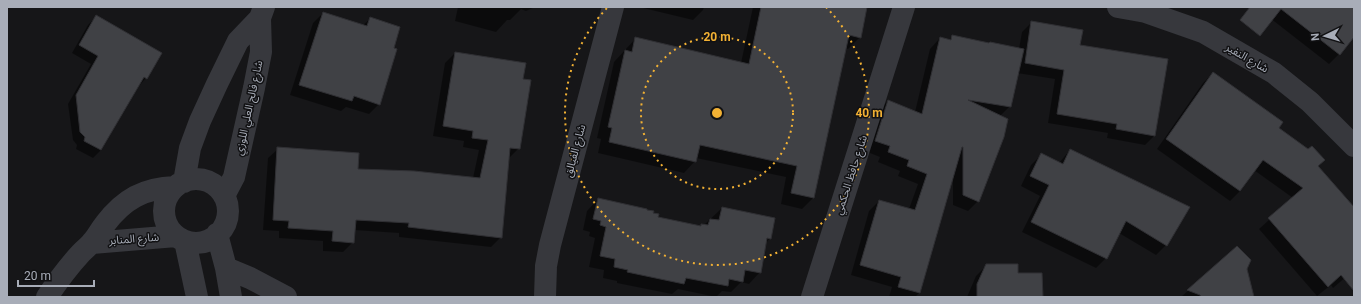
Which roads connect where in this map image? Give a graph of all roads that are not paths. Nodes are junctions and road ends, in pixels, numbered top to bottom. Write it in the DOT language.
graph roads {
  1 [pos="613,7"];
  2 [pos="904,7"];
  3 [pos="1118,7"];
  4 [pos="1147,9"];
  5 [pos="262,12"];
  6 [pos="1354,146"];
  7 [pos="180,184"];
  8 [pos="224,196"];
  9 [pos="217,234"];
  10 [pos="180,238"];
  11 [pos="92,243"];
  12 [pos="226,268"];
  13 [pos="47,297"];
  14 [pos="197,297"];
  15 [pos="231,297"];
  16 [pos="286,297"];
  17 [pos="544,297"];
  18 [pos="812,297"];
  1 -- 17 [label="street, شارع الفيالق"];
  2 -- 18 [label="street, شارع حافظ الحكمي"];
  3 -- 4 [label="street, شارع النفير"];
  4 -- 6 [label="street, شارع النفير"];
  5 -- 7 [label="street, شارع فالح العلي اللوزي"];
  5 -- 8 [label="street, شارع فالح العلي اللوزي"];
  7 -- 8 [label="street"];
  7 -- 10 [label="street"];
  7 -- 11 [label="street, شارع المنابر"];
  8 -- 9 [label="street"];
  9 -- 10 [label="street"];
  9 -- 12 [label="street"];
  10 -- 11 [label="street, شارع المنابر"];
  10 -- 14 [label="street"];
  11 -- 13 [label="street, شارع المنابر"];
  12 -- 15 [label="street"];
  12 -- 16 [label="street"];
}
